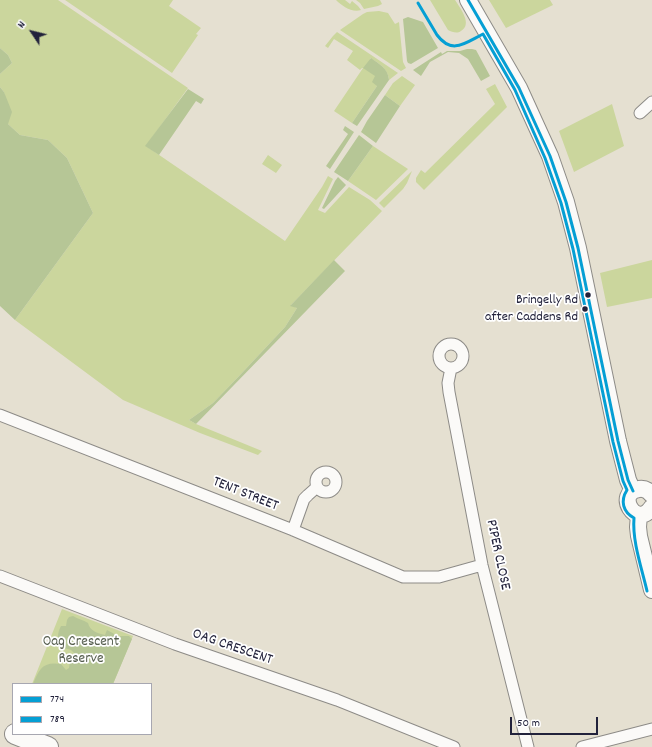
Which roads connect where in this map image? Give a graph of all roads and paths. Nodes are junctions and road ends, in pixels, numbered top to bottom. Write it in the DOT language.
graph roads {
  1 [pos="468,0"];
  2 [pos="652,102"];
  3 [pos="640,113"];
  4 [pos="451,368"];
  5 [pos="0,415"];
  6 [pos="317,487"];
  7 [pos="633,491"];
  8 [pos="652,496"];
  9 [pos="646,511"];
  10 [pos="293,530"];
  11 [pos="482,565"];
  12 [pos="0,576"];
  13 [pos="652,590"];
  14 [pos="0,728"];
  15 [pos="652,729"];
  16 [pos="12,733"];
  17 [pos="17,735"];
  18 [pos="48,747"];
  19 [pos="454,747"];
  20 [pos="528,747"];
  21 [pos="582,747"];
  1 -- 7 [label="main road"];
  2 -- 3 [label="street"];
  4 -- 11 [label="street, PIPER CLOSE"];
  5 -- 10 [label="street, TENT STREET"];
  6 -- 10 [label="street"];
  7 -- 8 [label="main road"];
  7 -- 9 [label="main road"];
  9 -- 13 [label="main road"];
  10 -- 11 [label="street, TENT STREET"];
  11 -- 20 [label="street, PIPER CLOSE"];
  12 -- 19 [label="street, OAG CRESCENT"];
  14 -- 16 [label="highway"];
  15 -- 21 [label="street"];
  17 -- 18 [label="highway"];
}
